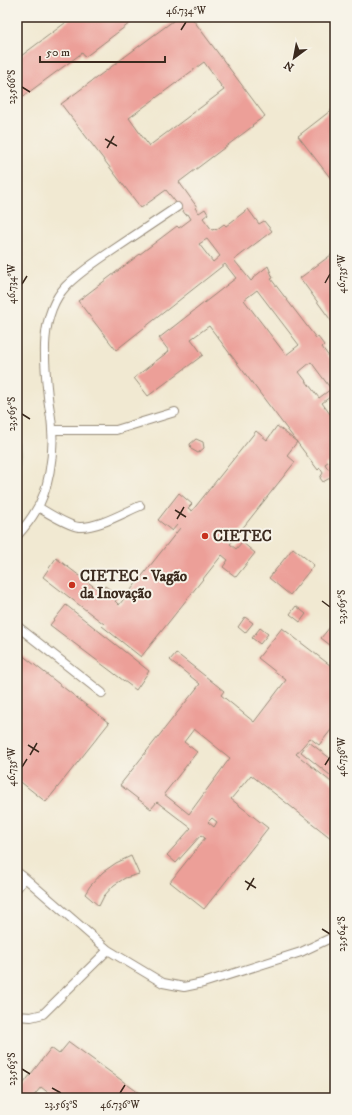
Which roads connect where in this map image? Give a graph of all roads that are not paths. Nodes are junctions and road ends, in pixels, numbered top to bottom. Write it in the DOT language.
graph roads {
  1 [pos="177,207"];
  2 [pos="175,412"];
  3 [pos="52,430"];
  4 [pos="140,506"];
  5 [pos="38,507"];
  6 [pos="17,536"];
  7 [pos="17,626"];
  8 [pos="102,692"];
  9 [pos="17,872"];
  10 [pos="25,878"];
  11 [pos="17,888"];
  12 [pos="335,936"];
  13 [pos="108,950"];
  14 [pos="17,1016"];
  1 -- 3 [label="lane"];
  2 -- 3 [label="lane"];
  3 -- 5 [label="lane"];
  4 -- 5 [label="lane"];
  5 -- 6 [label="lane"];
  7 -- 8 [label="lane"];
  9 -- 10 [label="lane"];
  10 -- 11 [label="lane"];
  10 -- 13 [label="lane"];
  12 -- 13 [label="lane"];
  13 -- 14 [label="lane"];
}
